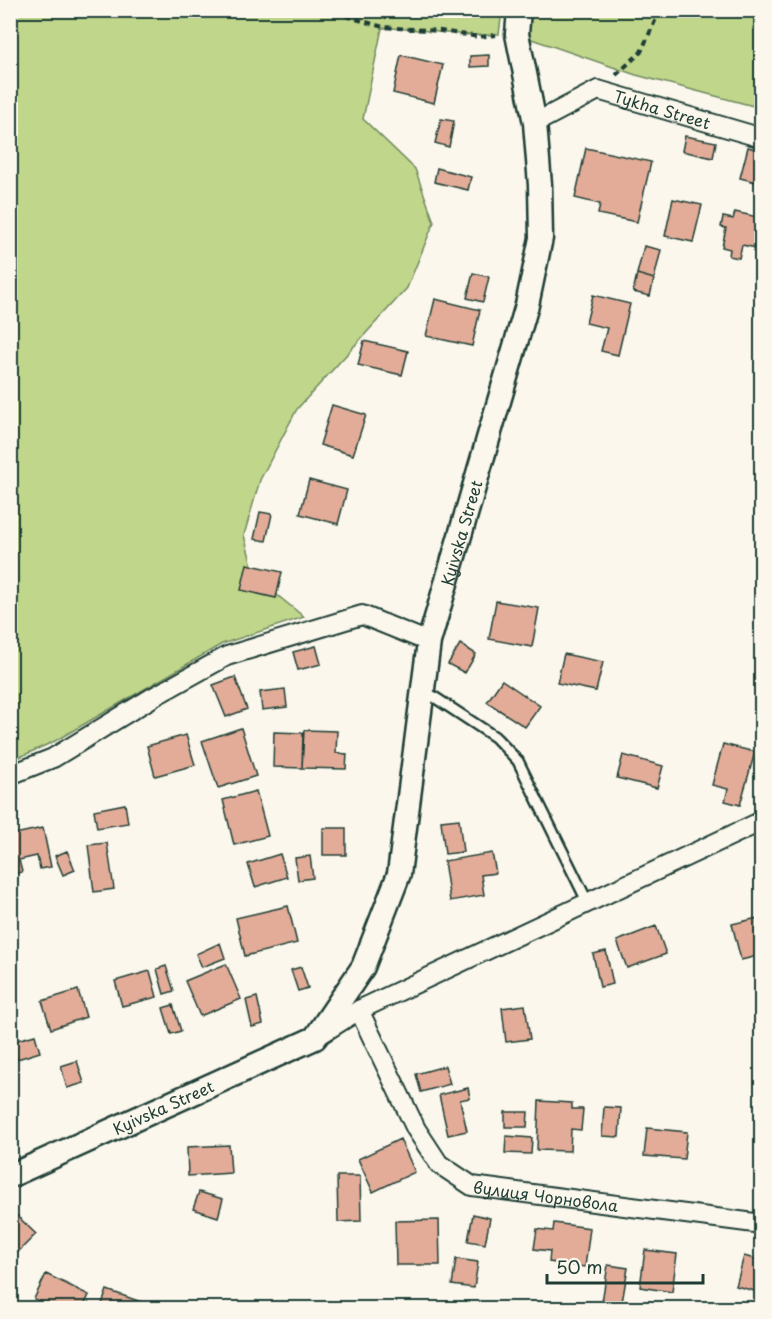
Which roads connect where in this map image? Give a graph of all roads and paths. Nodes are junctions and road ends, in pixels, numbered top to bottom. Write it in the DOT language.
graph roads {
  1 [pos="326,10"];
  2 [pos="519,10"];
  3 [pos="660,10"];
  4 [pos="517,34"];
  5 [pos="598,90"];
  6 [pos="535,123"];
  7 [pos="762,138"];
  8 [pos="429,642"];
  9 [pos="424,690"];
  10 [pos="10,775"];
  11 [pos="762,821"];
  12 [pos="587,901"];
  13 [pos="359,1010"];
  14 [pos="315,1038"];
  15 [pos="10,1176"];
  16 [pos="762,1224"];
  1 -- 4 [label="path"];
  2 -- 4 [label="street, Kyivska Street"];
  3 -- 5 [label="path"];
  4 -- 6 [label="street, Kyivska Street"];
  5 -- 6 [label="street, Tykha Street"];
  5 -- 7 [label="street, Tykha Street"];
  6 -- 8 [label="street, Kyivska Street"];
  8 -- 9 [label="street, Kyivska Street"];
  8 -- 10 [label="street"];
  9 -- 12 [label="lane"];
  9 -- 14 [label="street, Kyivska Street"];
  11 -- 12 [label="street, Kyivska Street"];
  12 -- 13 [label="street, Kyivska Street"];
  13 -- 14 [label="street, Kyivska Street"];
  13 -- 16 [label="street, вулиця Чорновола"];
  14 -- 15 [label="street, Kyivska Street"];
}
